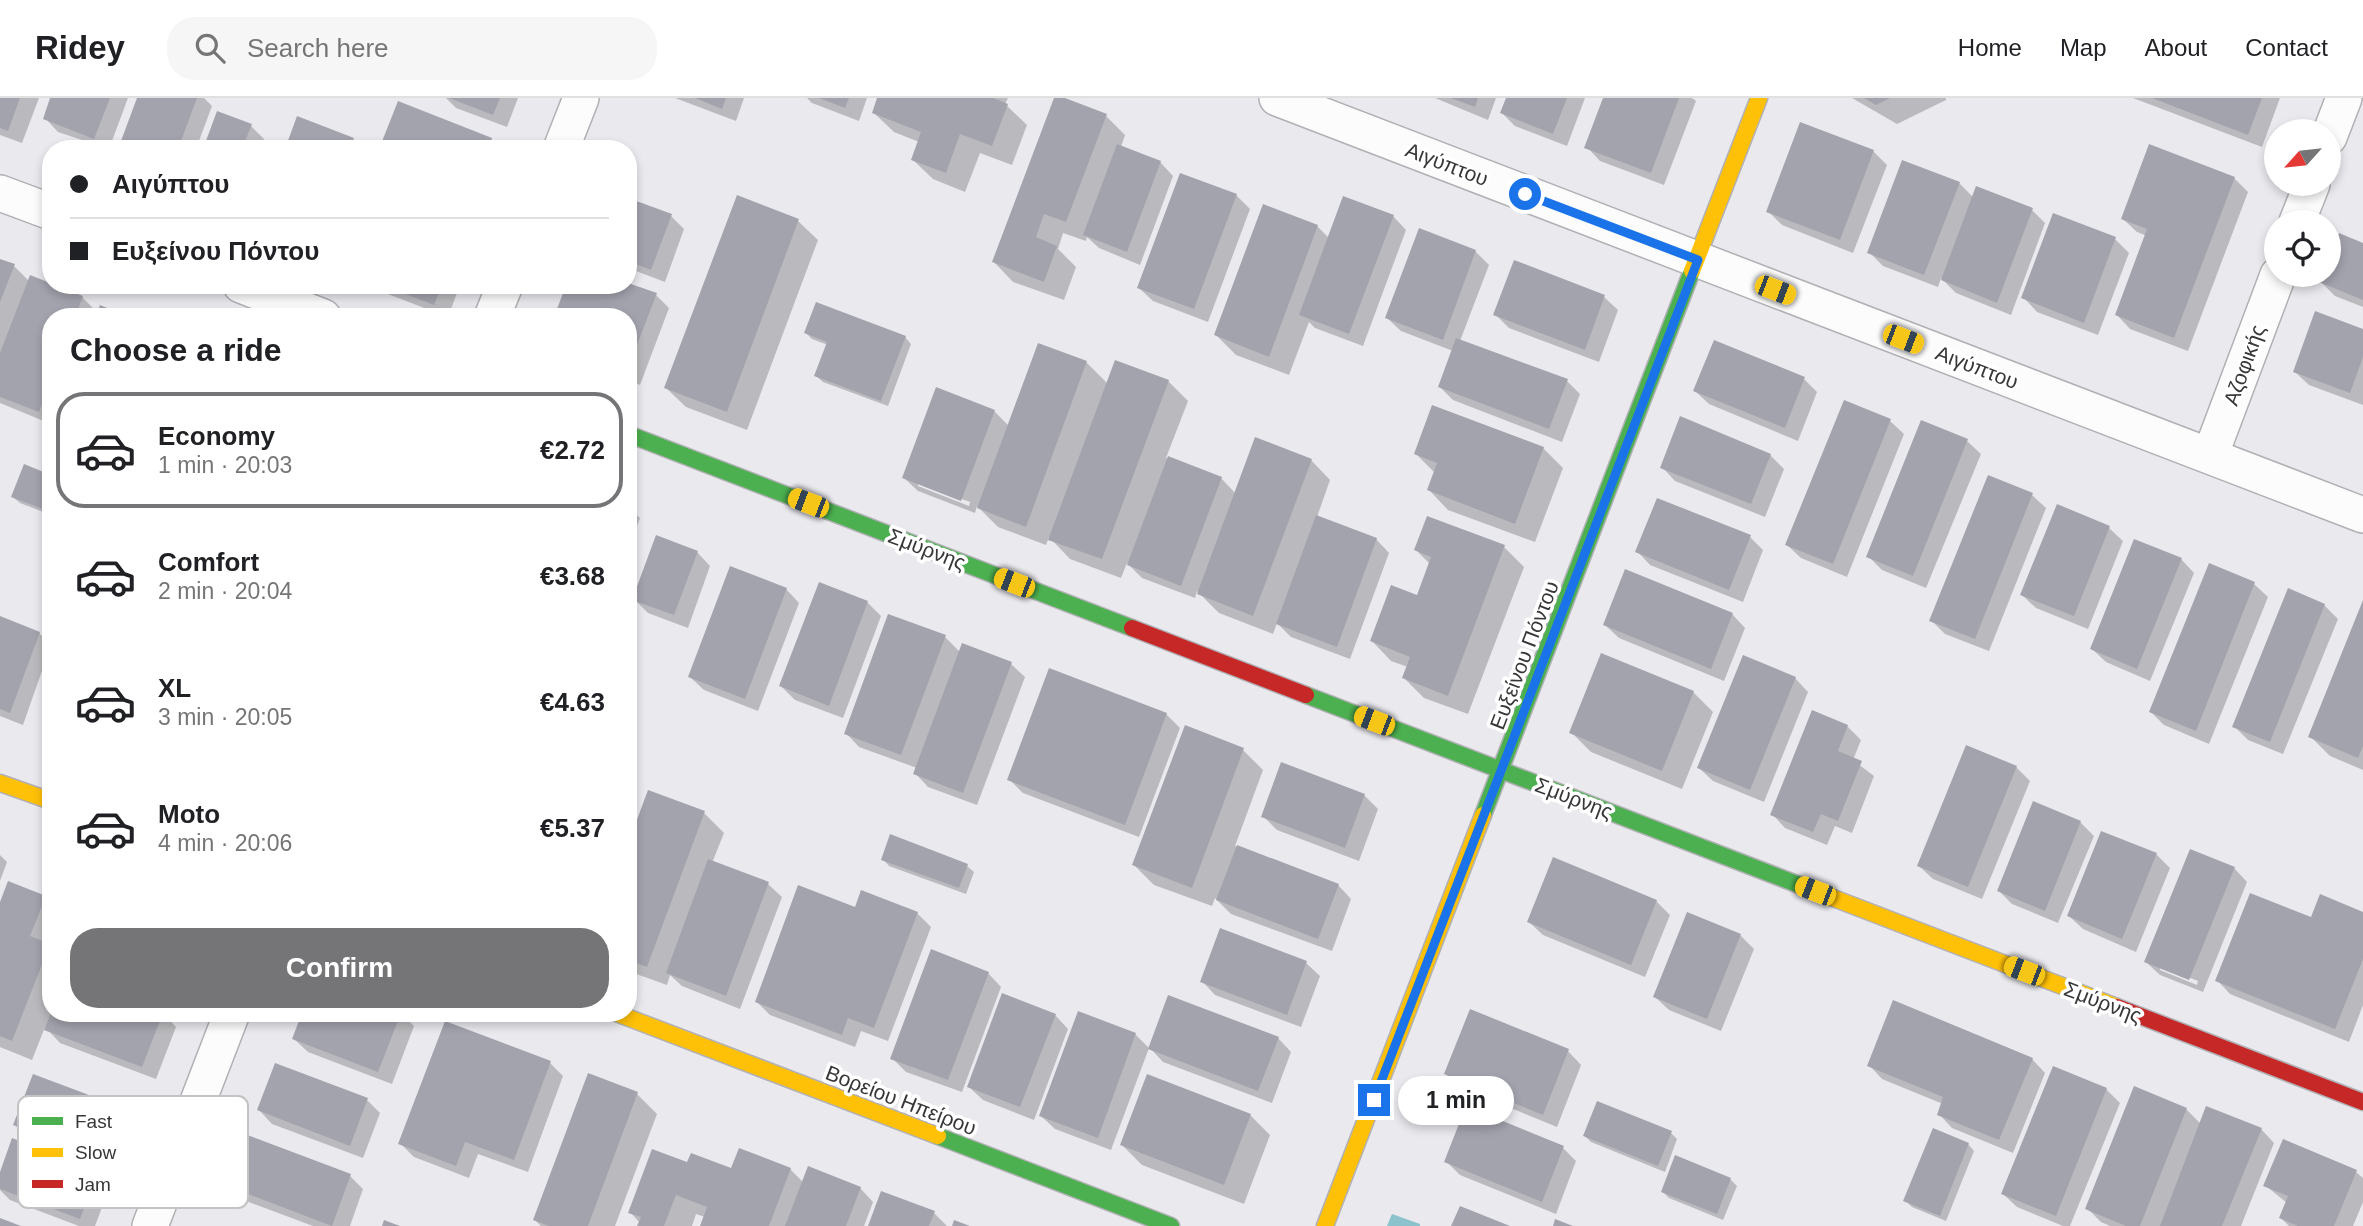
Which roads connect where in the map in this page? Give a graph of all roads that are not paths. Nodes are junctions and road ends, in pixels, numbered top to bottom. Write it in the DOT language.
graph roads {
  1 [pos="581,98"];
  2 [pos="1277,98"];
  3 [pos="1759,98"];
  4 [pos="2344,98"];
  5 [pos="2336,119"];
  6 [pos="565,140"];
  7 [pos="0,192"];
  8 [pos="42,208"];
  9 [pos="1698,260"];
  10 [pos="2273,287"];
  11 [pos="264,294"];
  12 [pos="300,308"];
  13 [pos="637,437"];
  14 [pos="2210,456"];
  15 [pos="2363,515"];
  16 [pos="1503,771"];
  17 [pos="0,783"];
  18 [pos="42,798"];
  19 [pos="637,1021"];
  20 [pos="228,1022"];
  21 [pos="200,1096"];
  22 [pos="2363,1102"];
  23 [pos="156,1208"];
  24 [pos="149,1226"];
  25 [pos="1171,1226"];
  26 [pos="1325,1226"];
  1 -- 6 [label="street"];
  2 -- 9 [label="street, Αιγύπτου"];
  3 -- 9 [label="street, Ευξείνου Πόντου"];
  4 -- 5 [label="street"];
  7 -- 8 [label="street"];
  9 -- 14 [label="street, Αιγύπτου"];
  9 -- 16 [label="street, Ευξείνου Πόντου"];
  10 -- 14 [label="street, Αζοφικής"];
  11 -- 12 [label="street"];
  13 -- 16 [label="street, Σμύρνης"];
  14 -- 15 [label="street, Αιγύπτου"];
  16 -- 22 [label="street, Σμύρνης"];
  16 -- 26 [label="street, Ευξείνου Πόντου"];
  17 -- 18 [label="street"];
  19 -- 25 [label="street, Βορείου Ηπείρου"];
  20 -- 21 [label="street"];
  23 -- 24 [label="street"];
}
